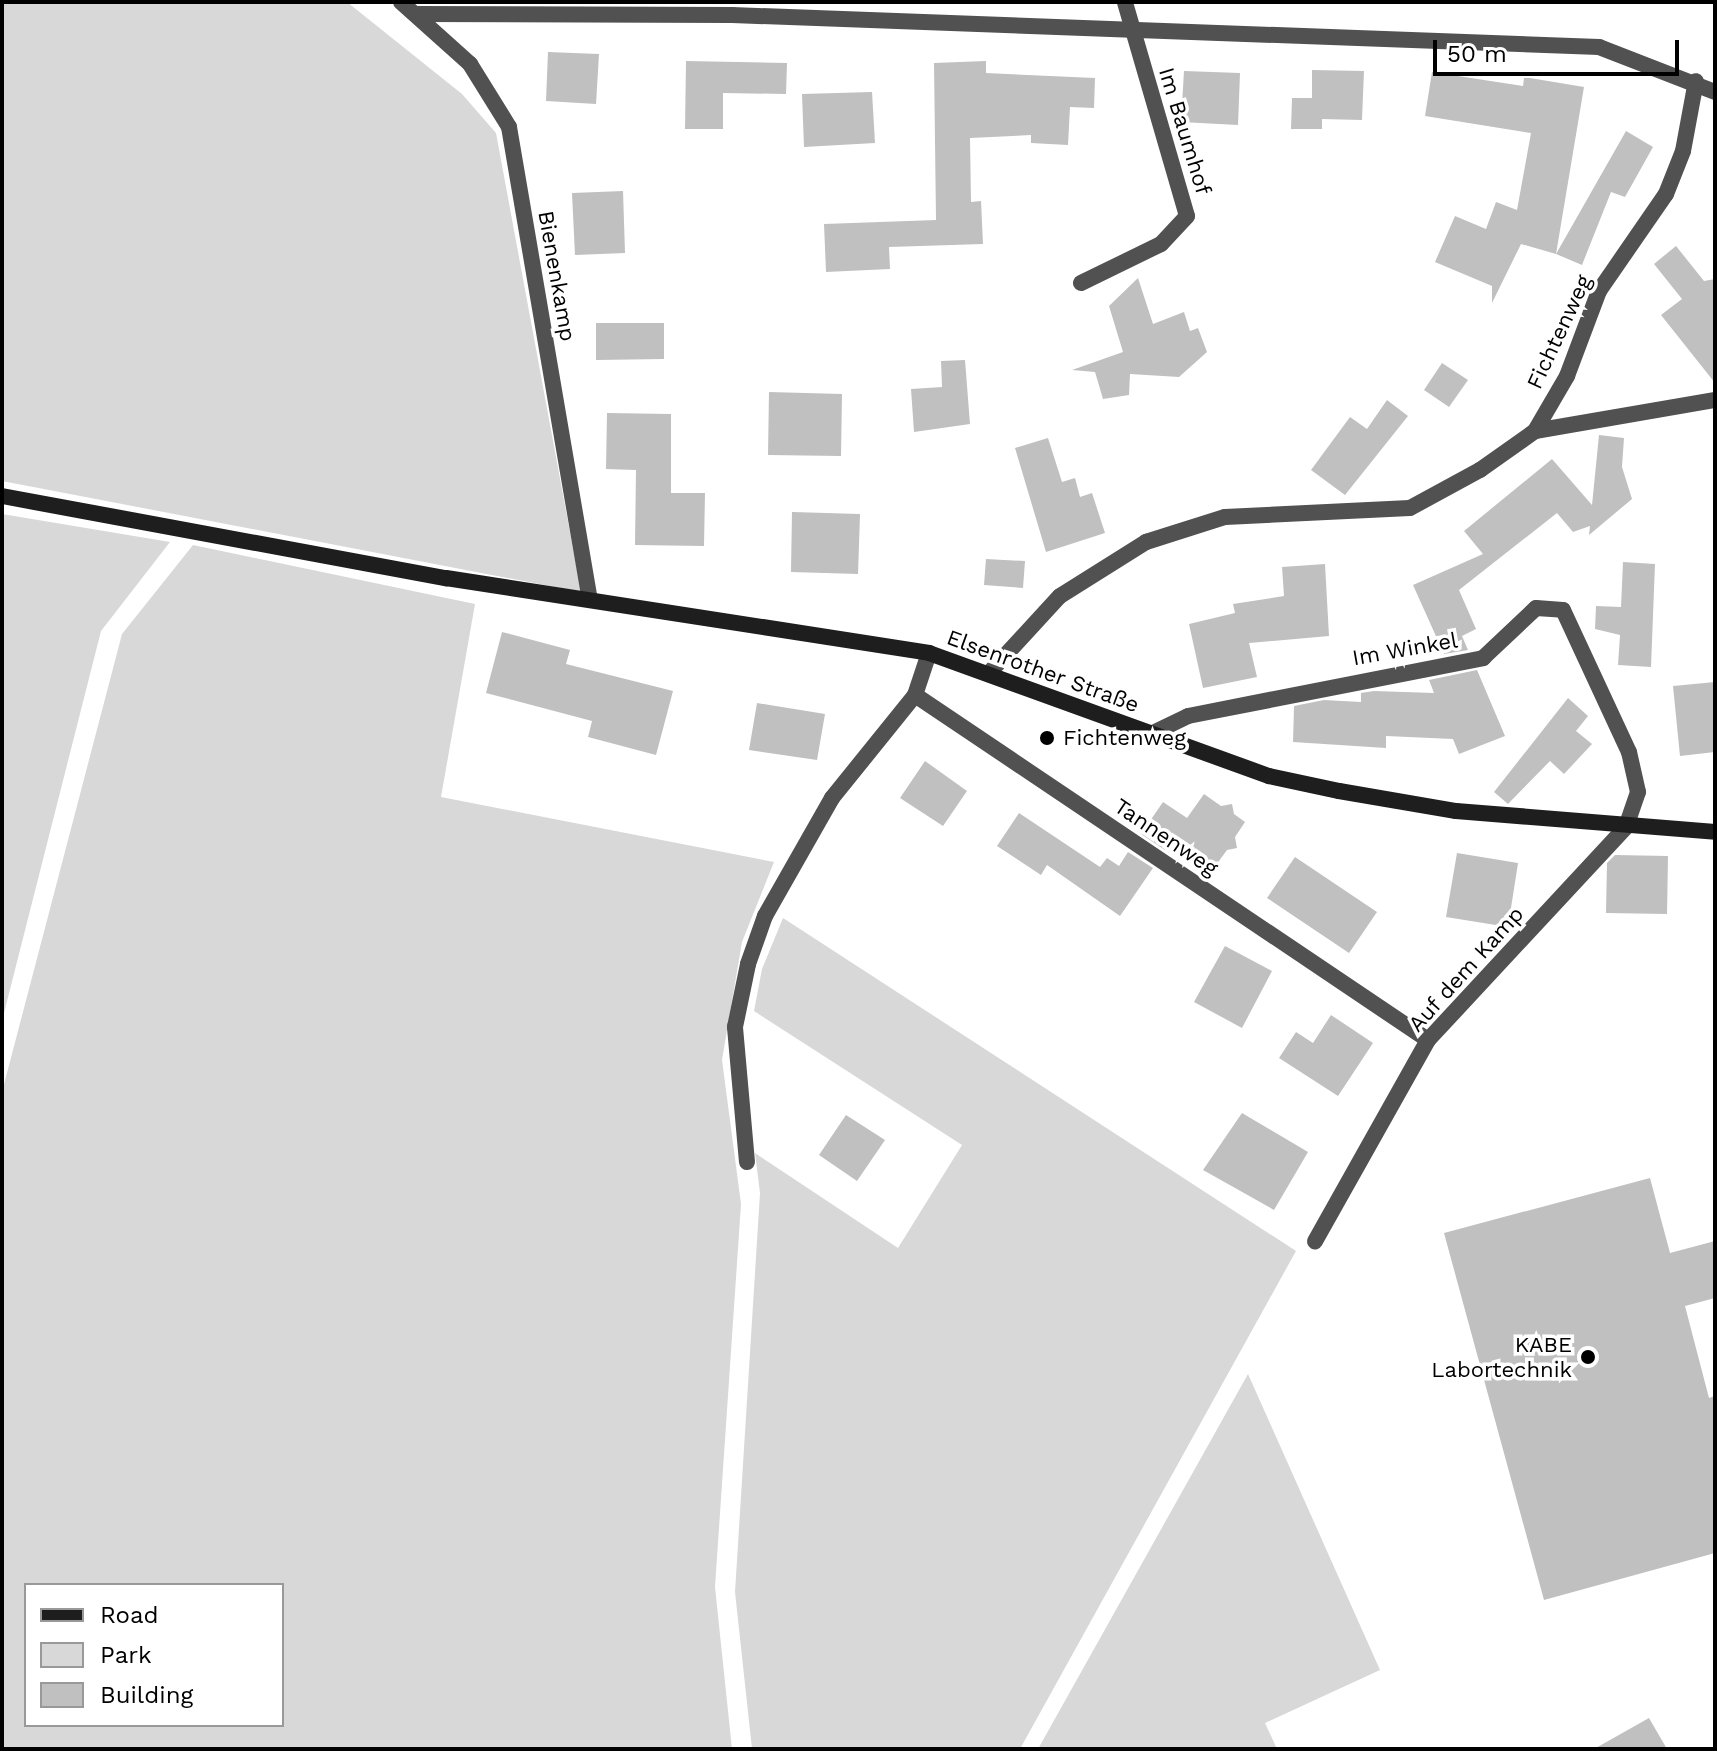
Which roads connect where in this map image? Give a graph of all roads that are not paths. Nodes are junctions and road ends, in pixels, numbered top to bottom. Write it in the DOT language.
graph roads {
  1 [pos="401,2"];
  2 [pos="1125,2"];
  3 [pos="417,14"];
  4 [pos="1131,28"];
  5 [pos="1696,81"];
  6 [pos="1715,92"];
  7 [pos="1081,283"];
  8 [pos="1715,400"];
  9 [pos="1535,431"];
  10 [pos="2,496"];
  11 [pos="589,597"];
  12 [pos="929,653"];
  13 [pos="990,672"];
  14 [pos="915,695"];
  15 [pos="1151,734"];
  16 [pos="1626,827"];
  17 [pos="1715,832"];
  18 [pos="1428,1040"];
  19 [pos="747,1162"];
  20 [pos="1315,1241"];
  1 -- 3 [label="street, Bienenkamp"];
  2 -- 4 [label="street"];
  3 -- 4 [label="street"];
  3 -- 11 [label="street, Bienenkamp"];
  4 -- 5 [label="street"];
  4 -- 7 [label="street, Im Baumhof"];
  5 -- 6 [label="street"];
  5 -- 9 [label="street, Fichtenweg"];
  8 -- 9 [label="street"];
  9 -- 13 [label="street, Fichtenweg"];
  10 -- 11 [label="street, Elsenrother Straße"];
  11 -- 12 [label="street, Elsenrother Straße"];
  12 -- 13 [label="street, Elsenrother Straße"];
  12 -- 14 [label="street"];
  13 -- 15 [label="street, Elsenrother Straße"];
  14 -- 18 [label="street, Tannenweg"];
  14 -- 19 [label="street"];
  15 -- 16 [label="street, Elsenrother Straße"];
  15 -- 16 [label="street, Im Winkel"];
  16 -- 17 [label="street, Elsenrother Straße"];
  16 -- 18 [label="street, Auf dem Kamp"];
  18 -- 20 [label="street, Auf dem Kamp"];
}
